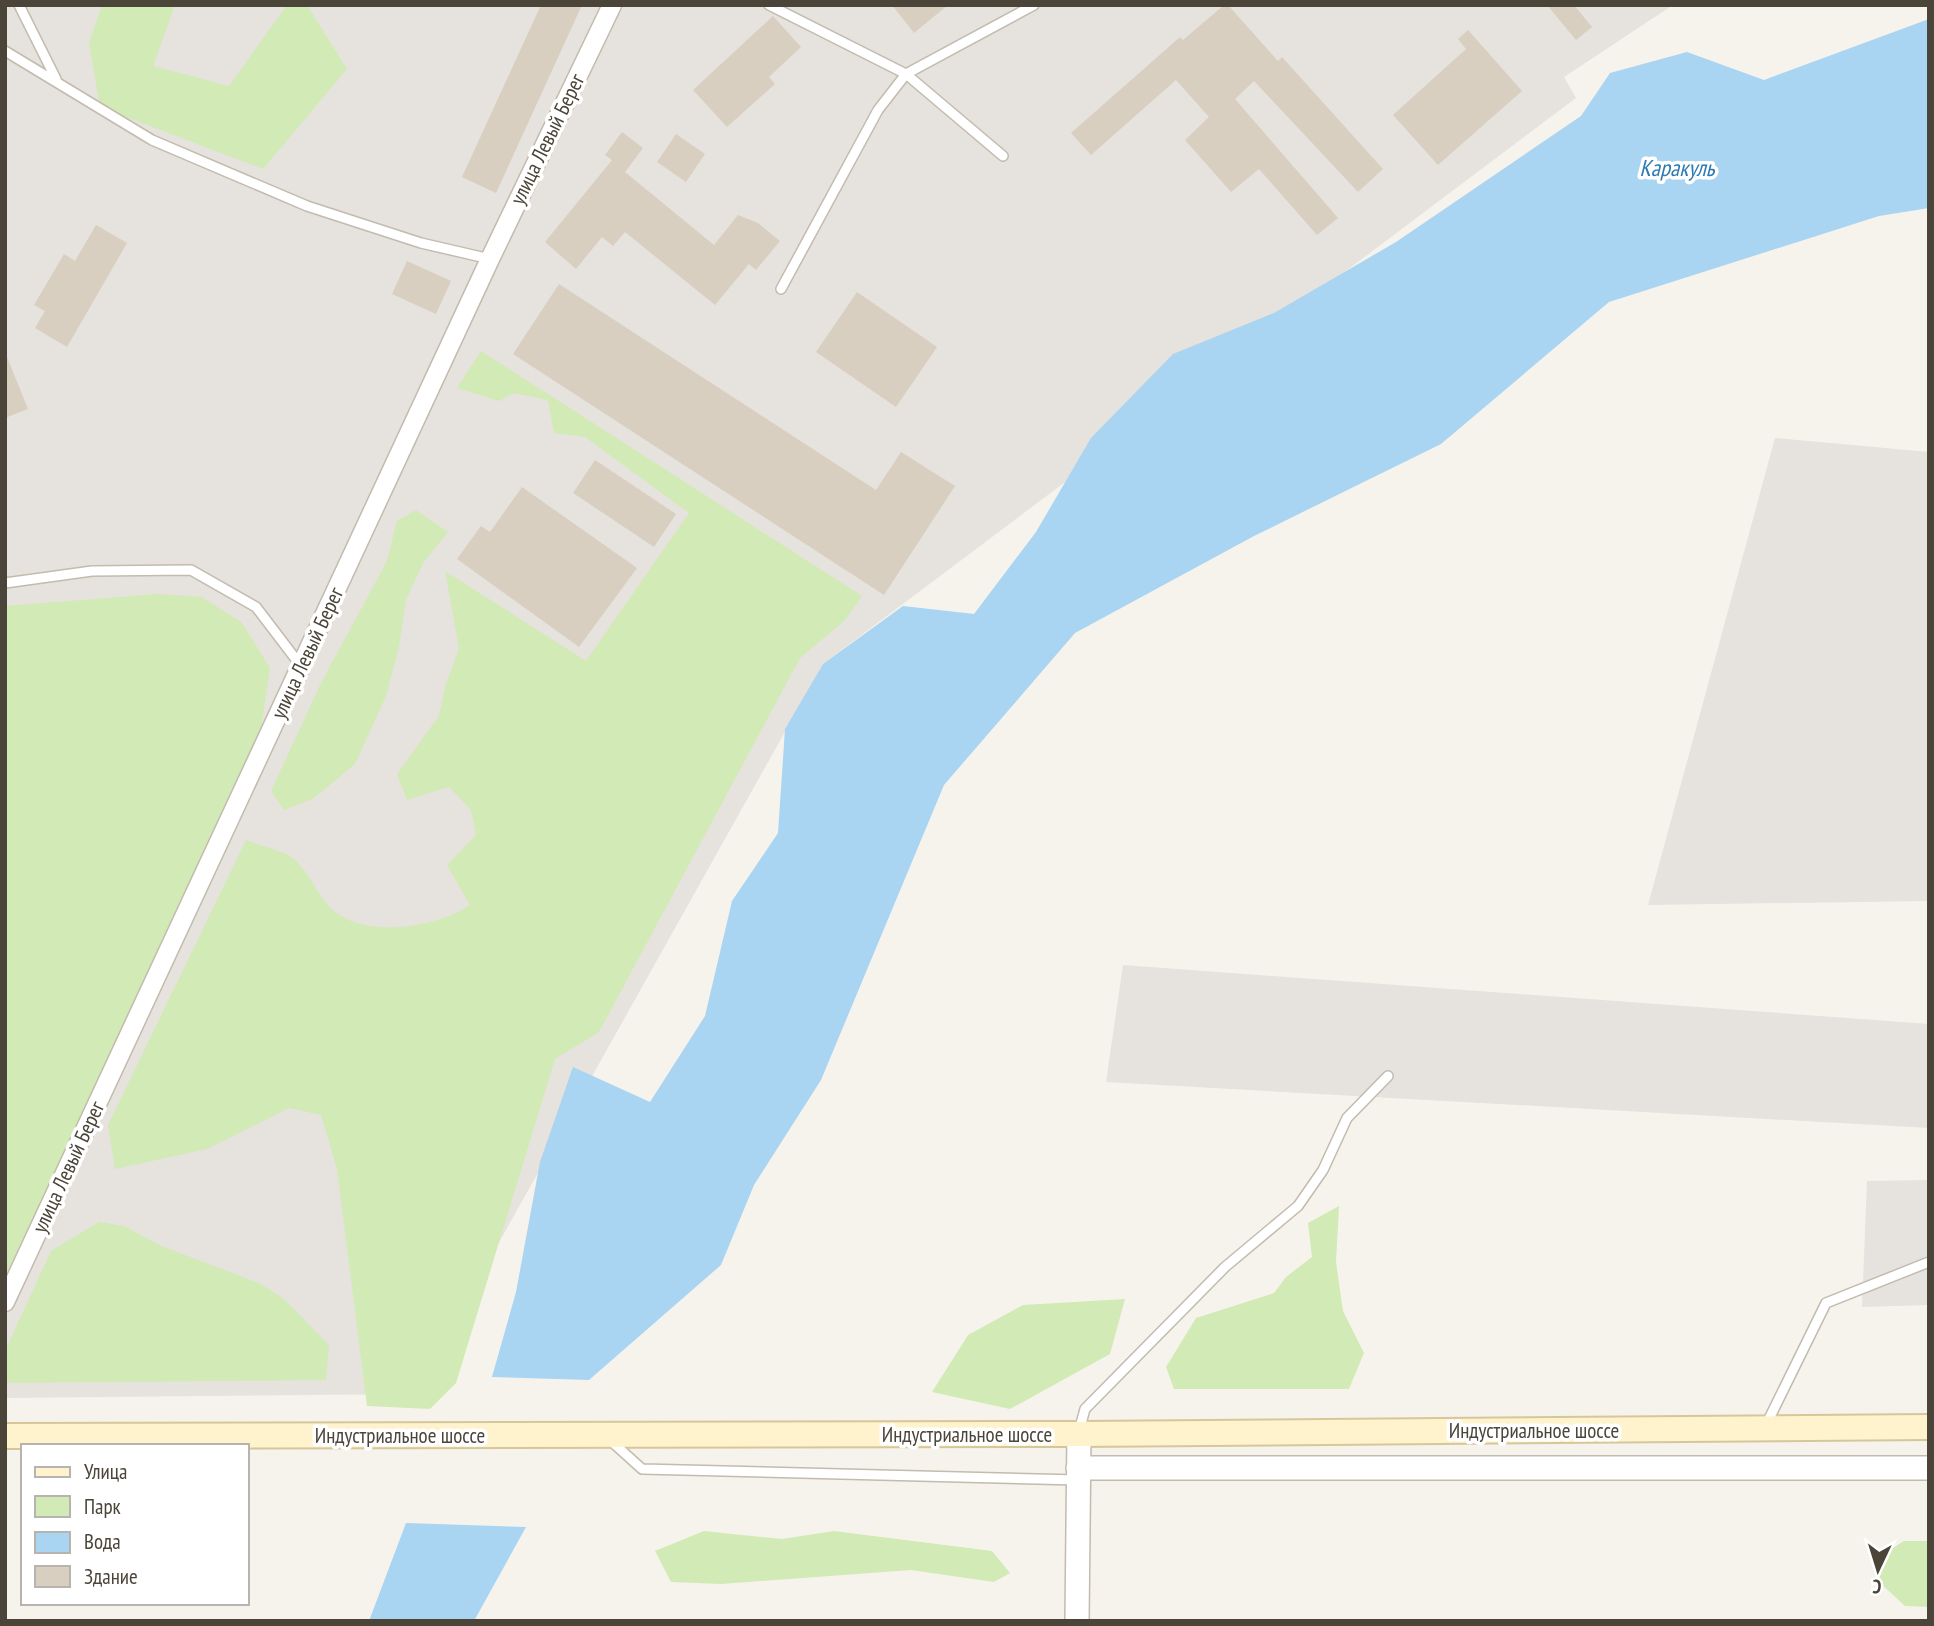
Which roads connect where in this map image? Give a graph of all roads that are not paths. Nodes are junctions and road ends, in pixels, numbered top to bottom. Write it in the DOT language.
graph roads {
  1 [pos="19,5"];
  2 [pos="612,5"];
  3 [pos="769,5"];
  4 [pos="1034,5"];
  5 [pos="5,51"];
  6 [pos="906,74"];
  7 [pos="56,79"];
  8 [pos="1003,156"];
  9 [pos="490,259"];
  10 [pos="781,289"];
  11 [pos="5,583"];
  12 [pos="301,666"];
  13 [pos="1388,1076"];
  14 [pos="1929,1262"];
  15 [pos="5,1302"];
  16 [pos="1929,1427"];
  17 [pos="1765,1428"];
  18 [pos="1079,1434"];
  19 [pos="604,1435"];
  20 [pos="5,1436"];
  21 [pos="1929,1468"];
  22 [pos="1078,1474"];
  23 [pos="1076,1621"];
  1 -- 7 [label="lane"];
  2 -- 9 [label="street, улица Левый Берег"];
  3 -- 6 [label="lane"];
  4 -- 6 [label="lane"];
  5 -- 7 [label="lane"];
  6 -- 8 [label="lane"];
  6 -- 10 [label="lane"];
  7 -- 9 [label="lane"];
  9 -- 12 [label="street, улица Левый Берег"];
  11 -- 12 [label="lane"];
  12 -- 15 [label="street, улица Левый Берег"];
  13 -- 18 [label="lane"];
  14 -- 17 [label="lane"];
  16 -- 17 [label="main road, Индустриальное шоссе"];
  17 -- 18 [label="main road, Индустриальное шоссе"];
  18 -- 19 [label="main road, Индустриальное шоссе"];
  18 -- 22 [label="street"];
  19 -- 20 [label="main road, Индустриальное шоссе"];
  19 -- 22 [label="lane"];
  21 -- 22 [label="street"];
  22 -- 23 [label="street"];
}
